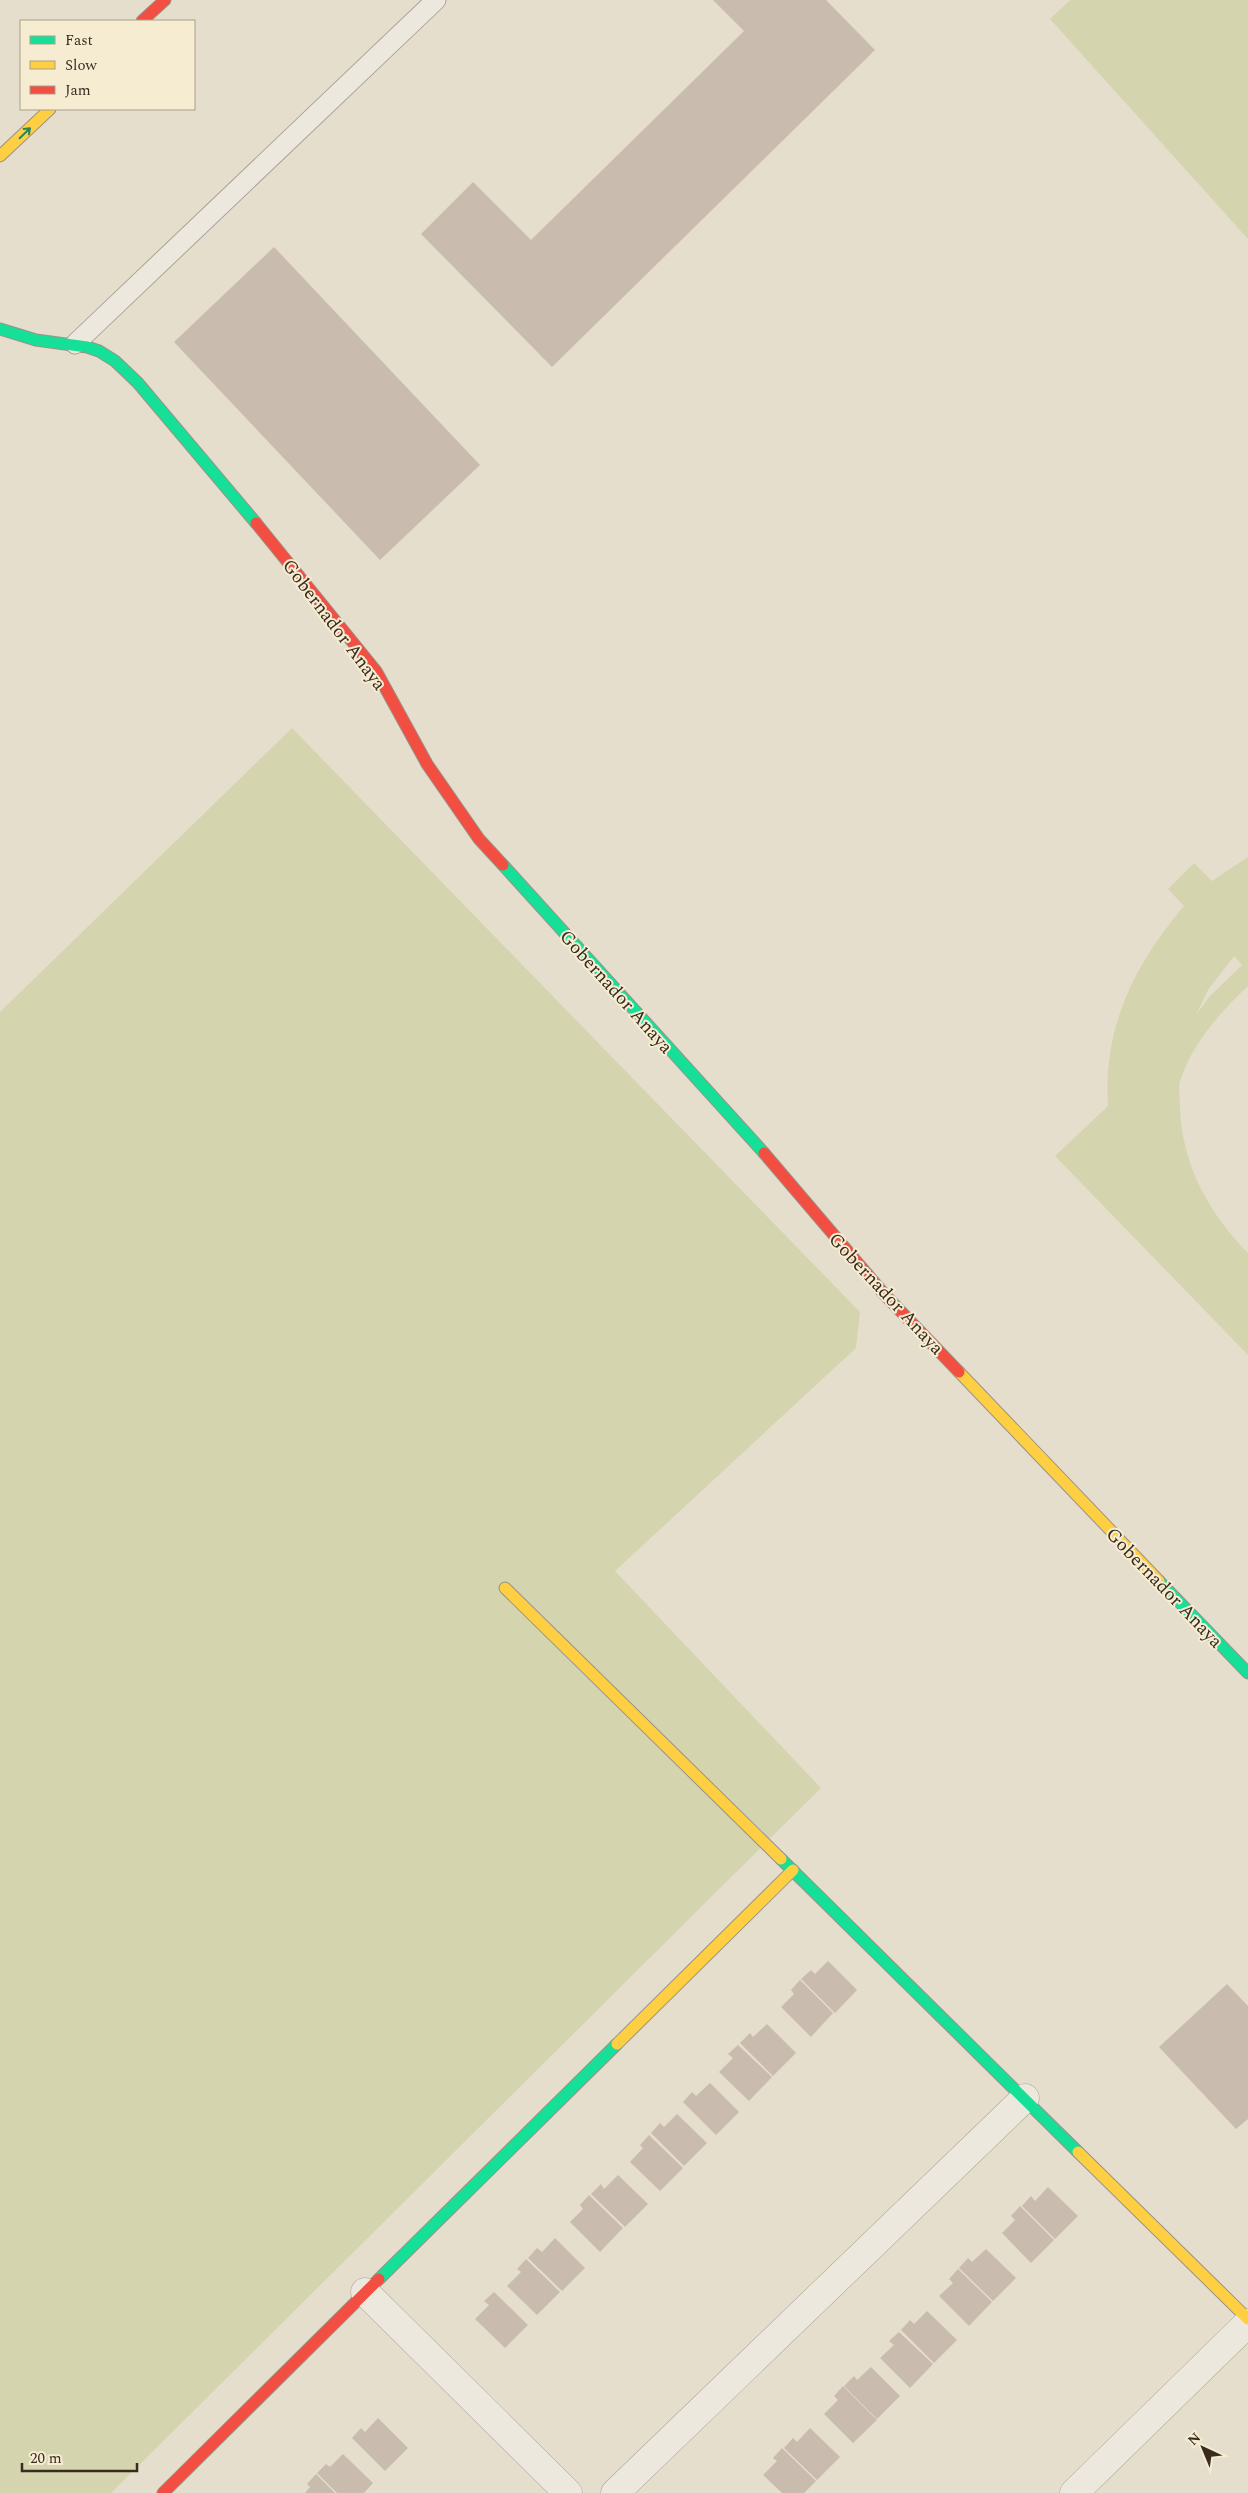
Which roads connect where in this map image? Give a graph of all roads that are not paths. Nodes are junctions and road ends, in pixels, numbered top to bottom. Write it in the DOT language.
graph roads {
  1 [pos="165,0"];
  2 [pos="436,0"];
  3 [pos="143,20"];
  4 [pos="49,110"];
  5 [pos="0,156"];
  6 [pos="0,329"];
  7 [pos="75,344"];
  8 [pos="505,1588"];
  9 [pos="1248,1673"];
  10 [pos="793,1870"];
  11 [pos="1025,2098"];
  12 [pos="365,2292"];
  13 [pos="1248,2319"];
  14 [pos="1248,2323"];
  15 [pos="163,2493"];
  16 [pos="568,2493"];
  17 [pos="615,2493"];
  18 [pos="1074,2493"];
  1 -- 3 [label="street"];
  2 -- 7 [label="lane"];
  5 -- 4 [label="street, one-way"];
  6 -- 7 [label="street, Gobernador Anaya"];
  7 -- 9 [label="street, Gobernador Anaya"];
  8 -- 10 [label="street"];
  10 -- 11 [label="street"];
  10 -- 12 [label="street"];
  11 -- 13 [label="street"];
  11 -- 17 [label="street"];
  12 -- 15 [label="street"];
  12 -- 16 [label="street"];
  14 -- 18 [label="street"];
}
